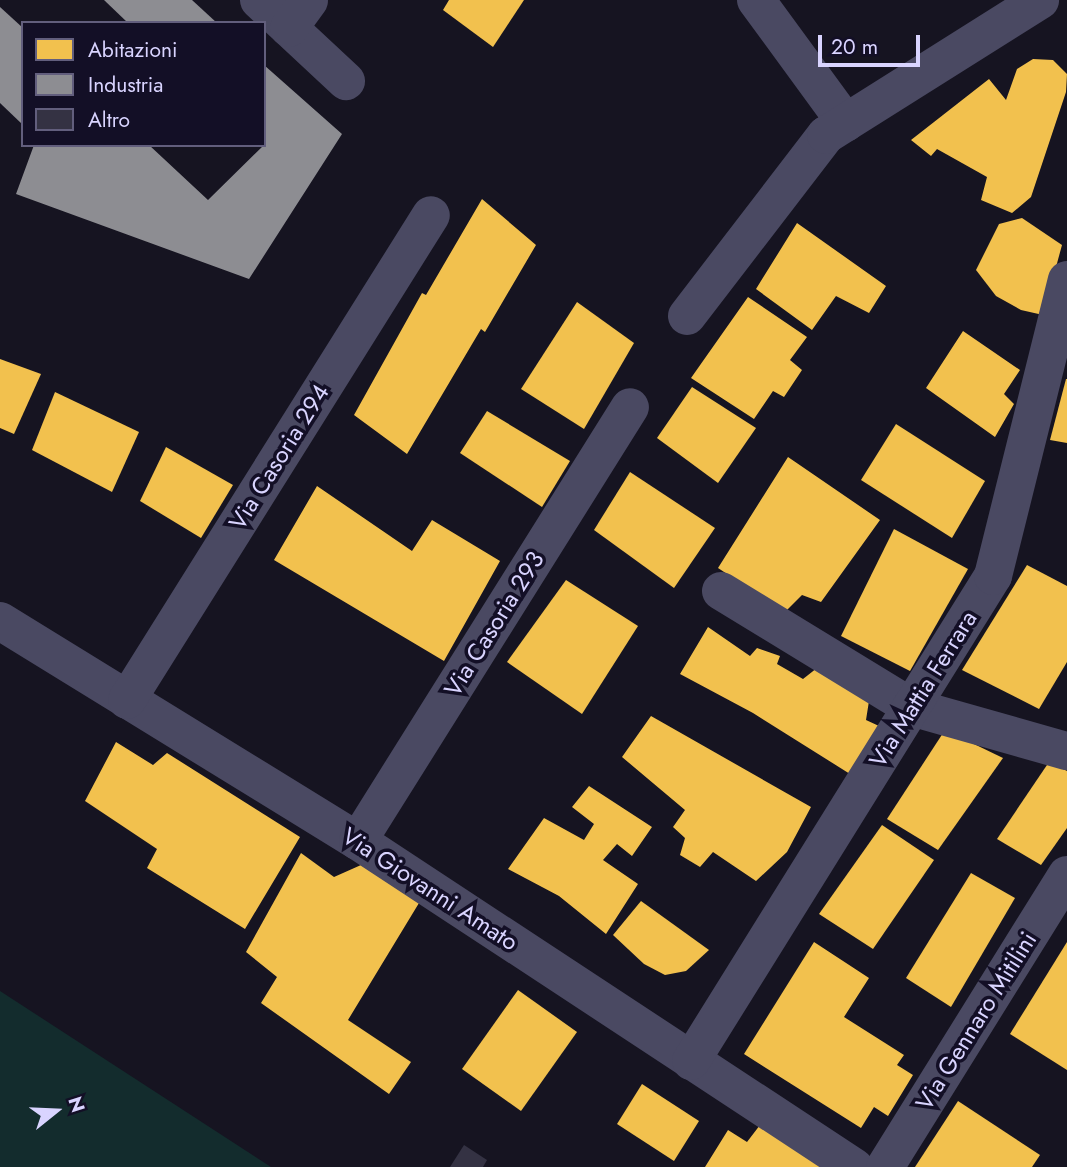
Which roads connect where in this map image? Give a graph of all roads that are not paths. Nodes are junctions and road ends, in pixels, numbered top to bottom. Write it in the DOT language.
graph roads {
  1 [pos="259,0"];
  2 [pos="756,0"];
  3 [pos="1040,0"];
  4 [pos="299,14"];
  5 [pos="346,81"];
  6 [pos="846,123"];
  7 [pos="431,215"];
  8 [pos="1067,280"];
  9 [pos="687,316"];
  10 [pos="630,407"];
  11 [pos="721,591"];
  12 [pos="0,621"];
  13 [pos="127,700"];
  14 [pos="911,707"];
  15 [pos="1067,751"];
  16 [pos="358,841"];
  17 [pos="1067,875"];
  18 [pos="691,1060"];
  19 [pos="854,1167"];
  20 [pos="885,1167"];
  1 -- 4 [label="street"];
  2 -- 6 [label="street"];
  3 -- 6 [label="street"];
  4 -- 5 [label="street"];
  6 -- 9 [label="street"];
  7 -- 13 [label="street, Via Casoria 294"];
  8 -- 14 [label="street, Via Mattia Ferrara"];
  10 -- 16 [label="street, Via Casoria 293"];
  11 -- 14 [label="street"];
  12 -- 13 [label="street, Via Giovanni Amato"];
  13 -- 16 [label="street, Via Giovanni Amato"];
  14 -- 15 [label="street"];
  14 -- 18 [label="street, Via Mattia Ferrara"];
  16 -- 18 [label="street, Via Giovanni Amato"];
  17 -- 20 [label="street, Via Gennaro Mitilini"];
  18 -- 19 [label="street, Via Giovanni Amato"];
}
